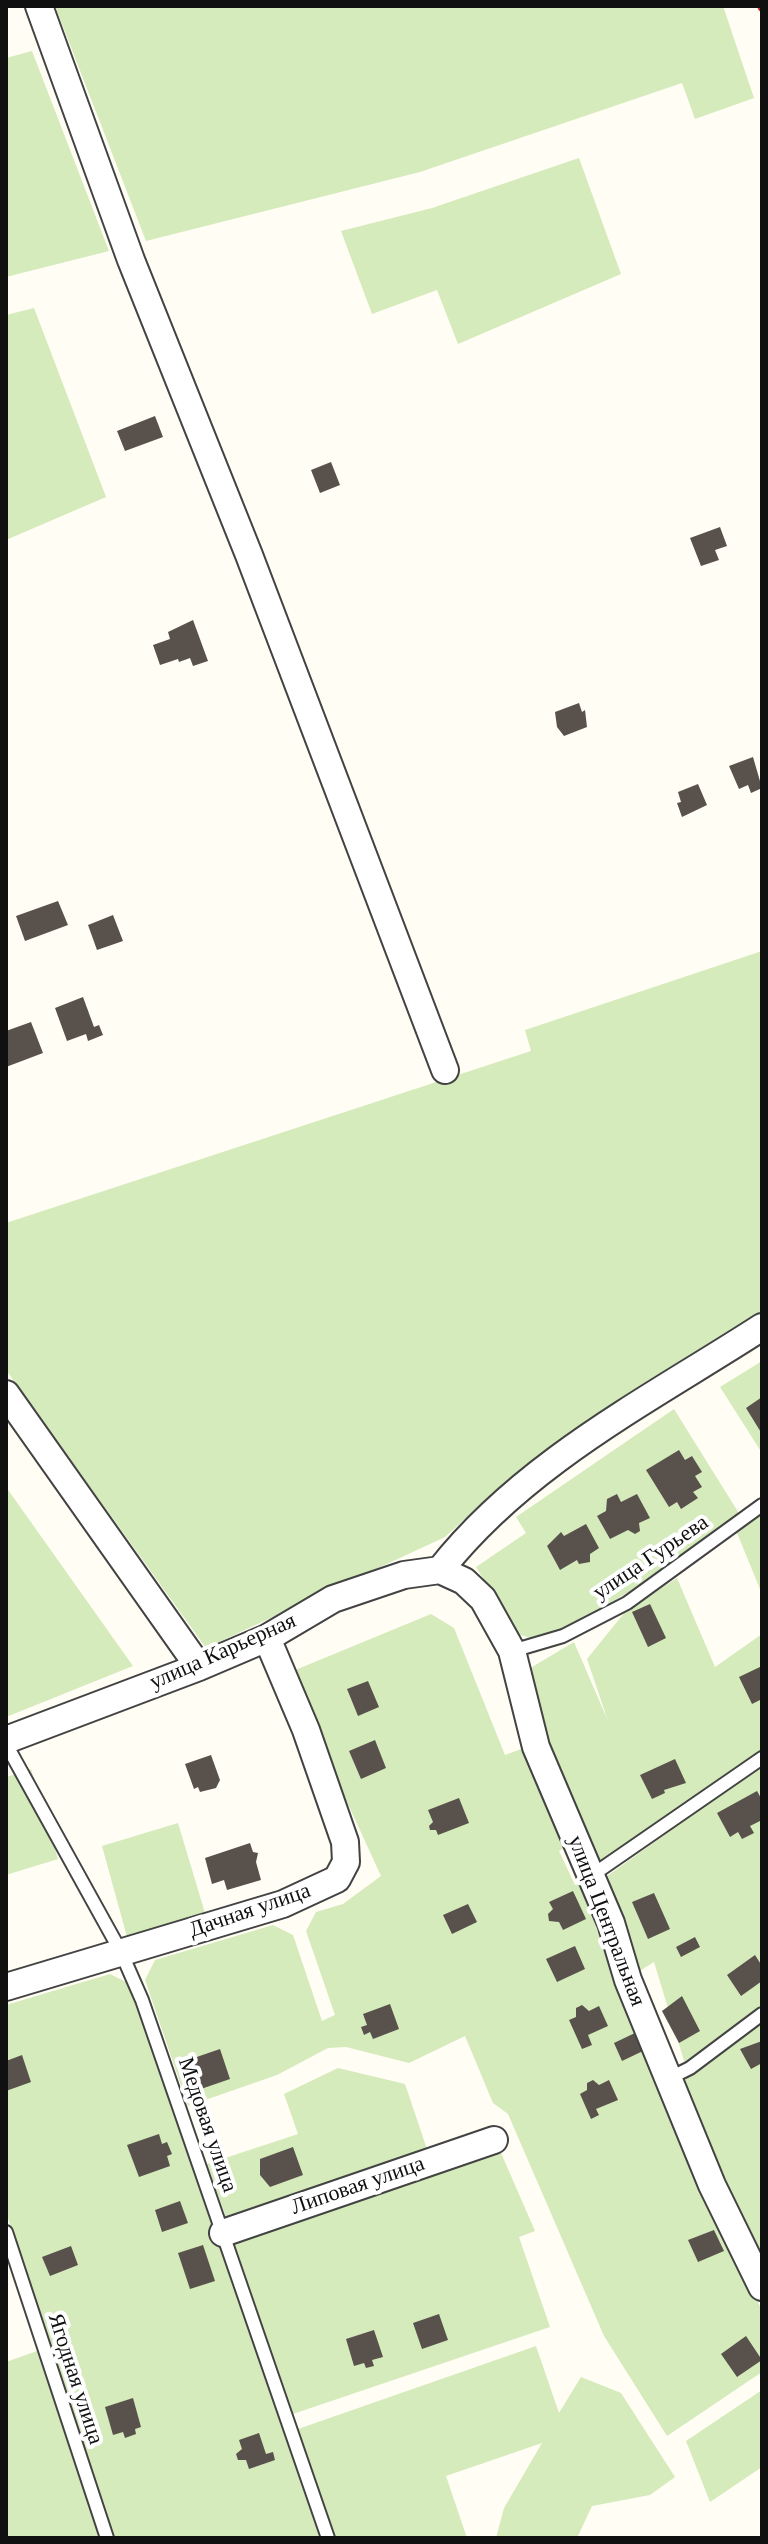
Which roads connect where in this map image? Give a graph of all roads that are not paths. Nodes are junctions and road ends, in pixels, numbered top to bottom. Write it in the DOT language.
graph roads {
  1 [pos="39,6"];
  2 [pos="445,1070"];
  3 [pos="762,1327"];
  4 [pos="6,1394"];
  5 [pos="762,1505"];
  6 [pos="440,1570"];
  7 [pos="267,1638"];
  8 [pos="512,1651"];
  9 [pos="199,1667"];
  10 [pos="6,1742"];
  11 [pos="762,1758"];
  12 [pos="591,1876"];
  13 [pos="121,1952"];
  14 [pos="6,1987"];
  15 [pos="762,2014"];
  16 [pos="668,2079"];
  17 [pos="494,2140"];
  18 [pos="6,2232"];
  19 [pos="223,2233"];
  20 [pos="761,2281"];
  21 [pos="107,2538"];
  22 [pos="328,2538"];
  1 -- 2 [label="street"];
  3 -- 6 [label="street"];
  4 -- 9 [label="street"];
  5 -- 8 [label="lane, улица Гурьева"];
  6 -- 7 [label="street, улица Карьерная"];
  6 -- 8 [label="street, улица Центральная"];
  7 -- 9 [label="street, улица Карьерная"];
  7 -- 13 [label="street, Дачная улица"];
  8 -- 12 [label="street, улица Центральная"];
  9 -- 10 [label="street, улица Карьерная"];
  10 -- 13 [label="lane, Медовая улица"];
  11 -- 12 [label="lane"];
  12 -- 16 [label="street, улица Центральная"];
  13 -- 14 [label="street, Дачная улица"];
  13 -- 19 [label="lane, Медовая улица"];
  15 -- 16 [label="lane"];
  16 -- 20 [label="street, улица Центральная"];
  17 -- 19 [label="street, Липовая улица"];
  18 -- 21 [label="lane, Ягодная улица"];
  19 -- 22 [label="lane, Медовая улица"];
}
